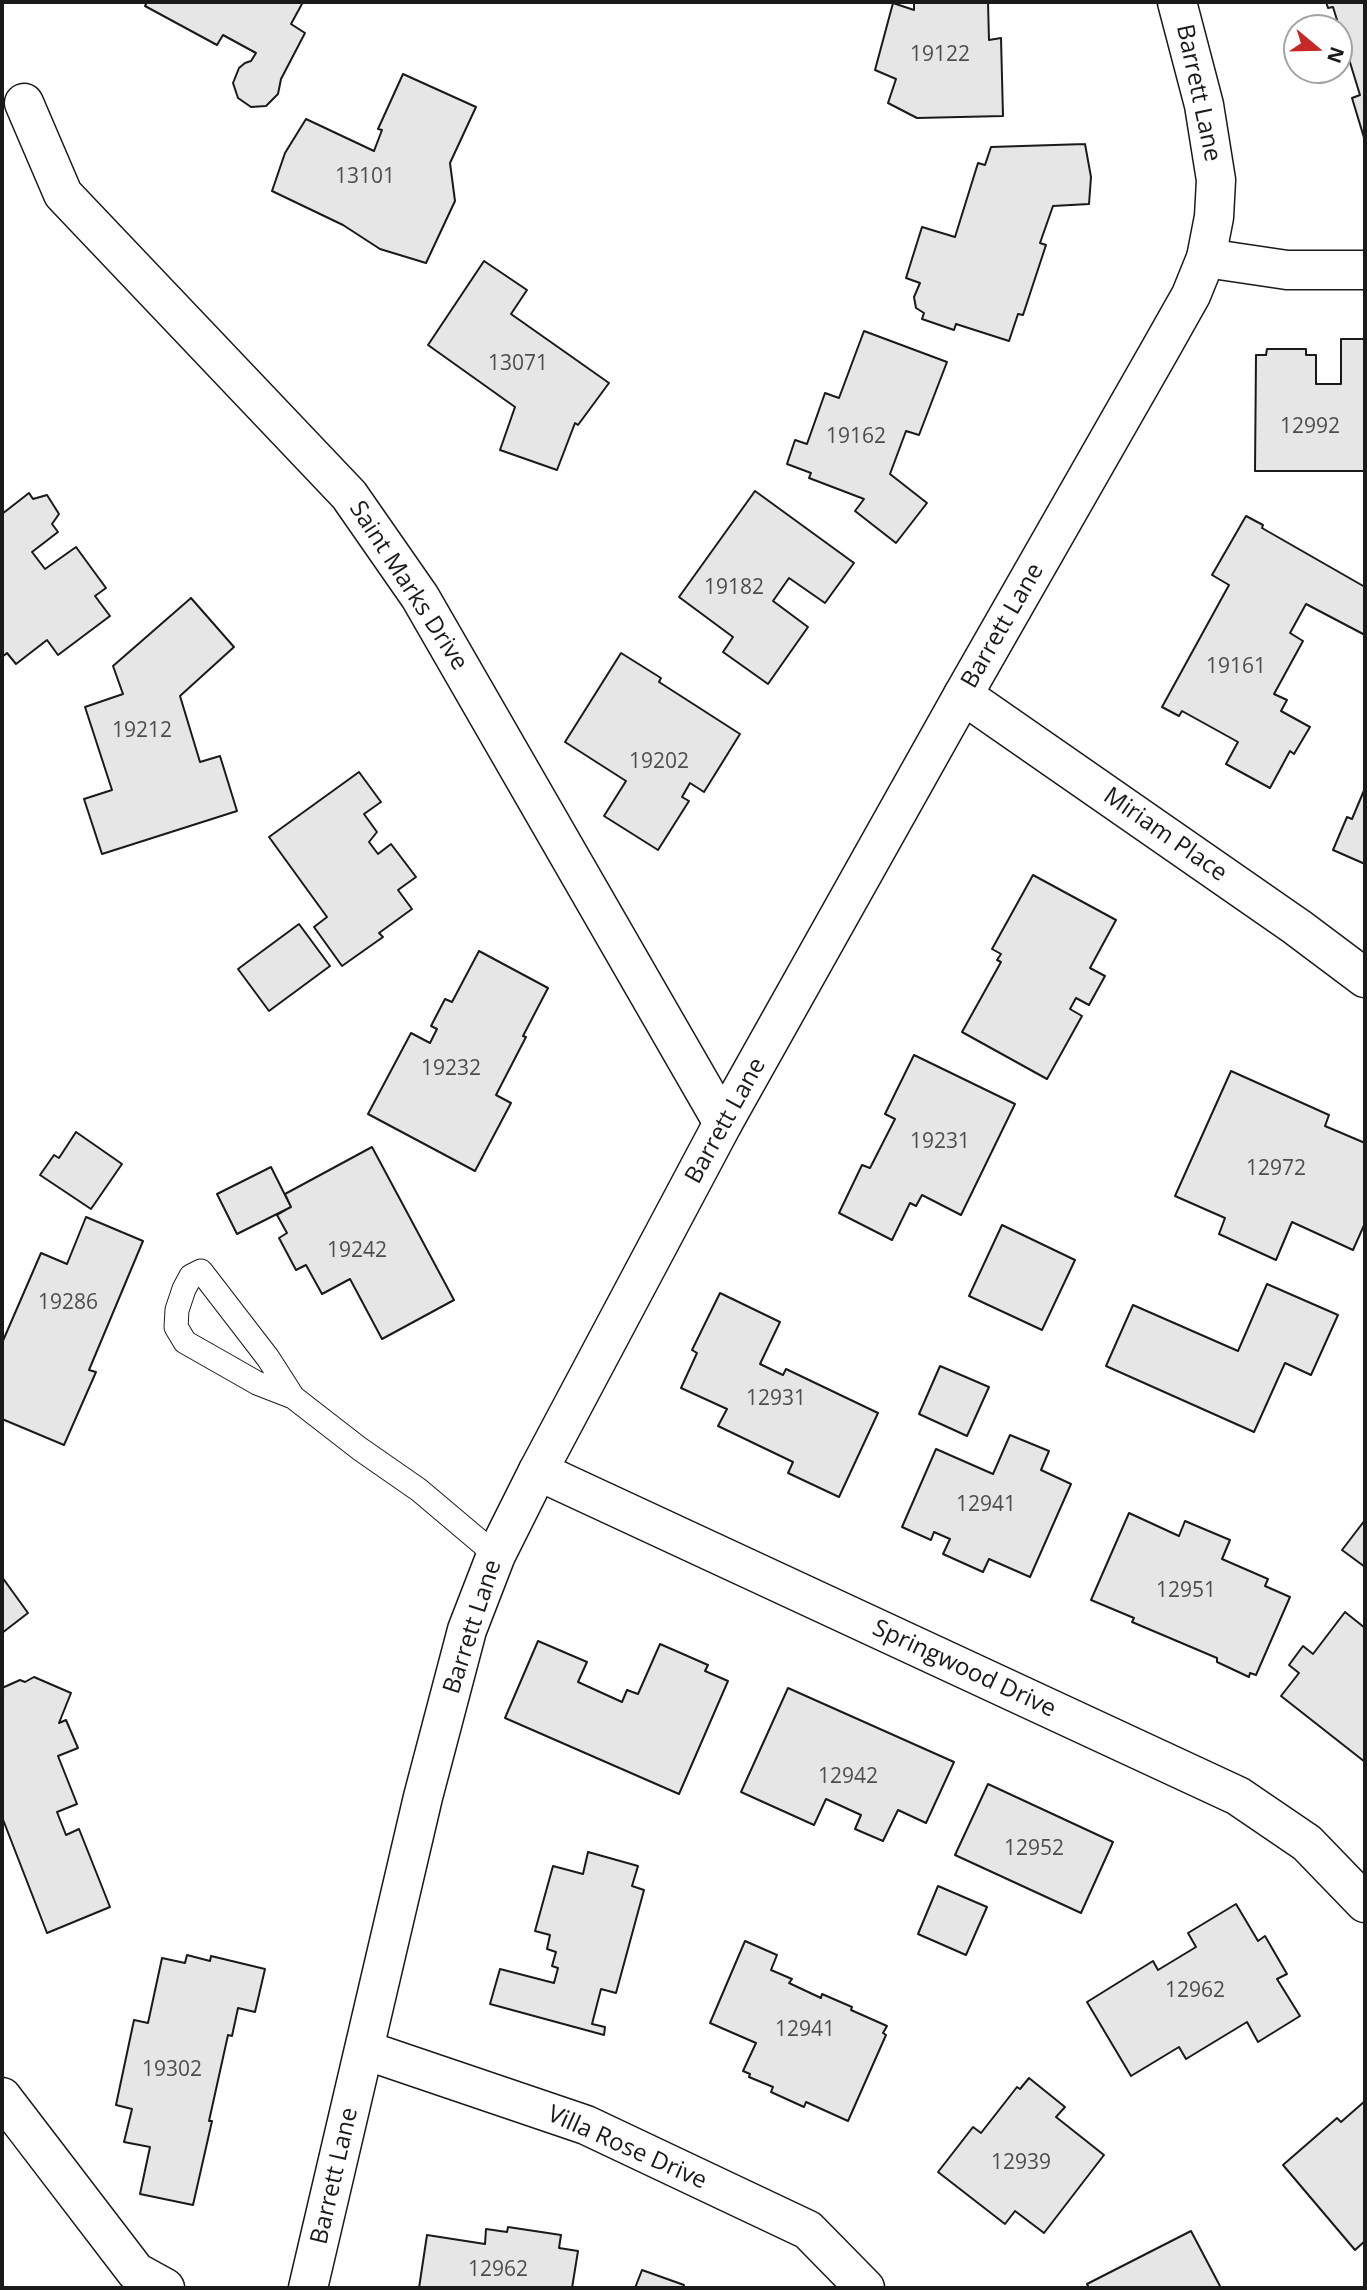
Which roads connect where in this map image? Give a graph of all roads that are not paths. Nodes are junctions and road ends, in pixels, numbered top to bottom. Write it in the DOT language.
graph roads {
  1 [pos="1177,2"];
  2 [pos="24,103"];
  3 [pos="1206,258"];
  4 [pos="1365,270"];
  5 [pos="963,695"];
  6 [pos="1365,978"];
  7 [pos="723,1124"];
  8 [pos="293,1397"];
  9 [pos="538,1471"];
  10 [pos="496,1555"];
  11 [pos="1365,1903"];
  12 [pos="365,2050"];
  13 [pos="2,2097"];
  14 [pos="165,2288"];
  15 [pos="308,2288"];
  16 [pos="865,2288"];
  1 -- 3 [label="street, Barrett Lane"];
  2 -- 7 [label="street, Saint Marks Drive"];
  3 -- 4 [label="street"];
  3 -- 5 [label="street, Barrett Lane"];
  5 -- 6 [label="street, Miriam Place"];
  5 -- 7 [label="street, Barrett Lane"];
  7 -- 9 [label="street, Barrett Lane"];
  8 -- 8 [label="lane"];
  8 -- 10 [label="lane"];
  9 -- 10 [label="street, Barrett Lane"];
  9 -- 11 [label="street, Springwood Drive"];
  10 -- 12 [label="street, Barrett Lane"];
  12 -- 15 [label="street, Barrett Lane"];
  12 -- 16 [label="street, Villa Rose Drive"];
  13 -- 14 [label="street"];
}
